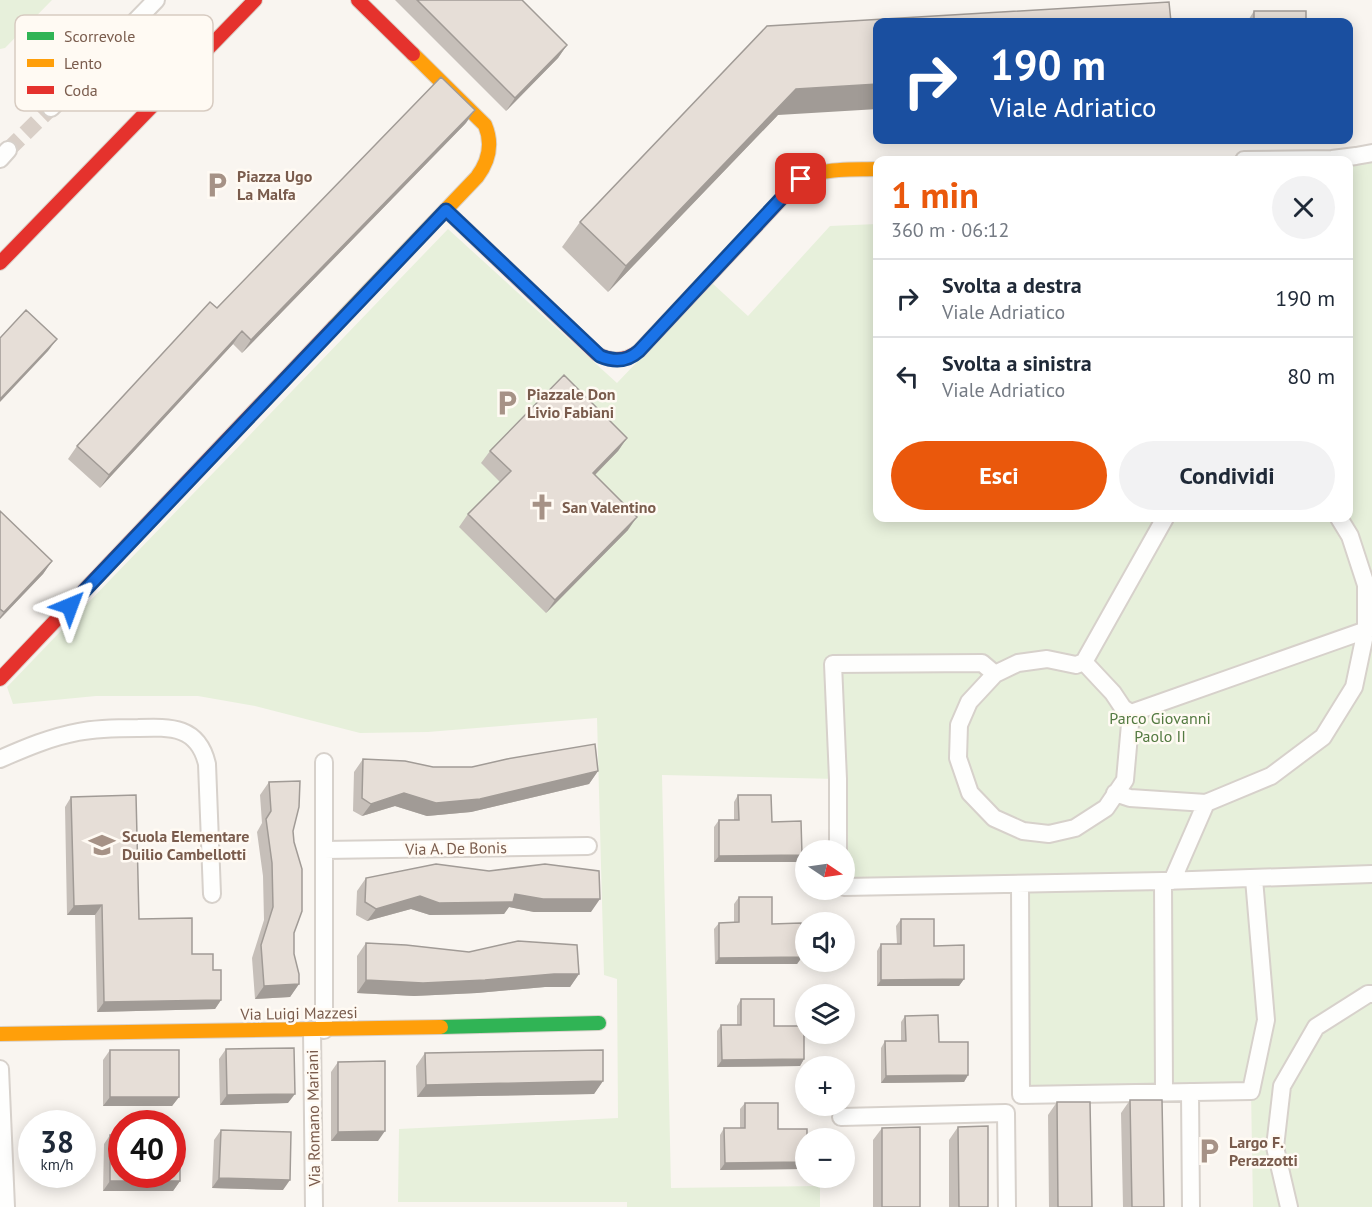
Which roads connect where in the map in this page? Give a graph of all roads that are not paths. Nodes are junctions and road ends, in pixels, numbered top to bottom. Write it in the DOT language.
graph roads {
  1 [pos="156,0"];
  2 [pos="255,0"];
  3 [pos="358,0"];
  4 [pos="141,15"];
  5 [pos="213,43"];
  6 [pos="147,111"];
  7 [pos="1372,153"];
  8 [pos="1353,156"];
  9 [pos="873,169"];
  10 [pos="446,210"];
  11 [pos="0,263"];
  12 [pos="1163,522"];
  13 [pos="1341,522"];
  14 [pos="1369,629"];
  15 [pos="1084,662"];
  16 [pos="995,674"];
  17 [pos="0,680"];
  18 [pos="1131,713"];
  19 [pos="0,759"];
  20 [pos="324,762"];
  21 [pos="1115,794"];
  22 [pos="1206,803"];
  23 [pos="838,840"];
  24 [pos="588,846"];
  25 [pos="324,850"];
  26 [pos="1372,874"];
  27 [pos="1254,879"];
  28 [pos="1167,881"];
  29 [pos="1020,884"];
  30 [pos="855,887"];
  31 [pos="212,894"];
  32 [pos="1372,994"];
  33 [pos="599,1023"];
  34 [pos="318,1030"];
  35 [pos="0,1034"];
  36 [pos="0,1069"];
  37 [pos="1164,1092"];
  38 [pos="1190,1092"];
  39 [pos="841,1117"];
  40 [pos="6,1207"];
  41 [pos="314,1207"];
  42 [pos="1007,1207"];
  43 [pos="1191,1207"];
  44 [pos="1289,1207"];
  1 -- 4 [label="street"];
  2 -- 5 [label="street"];
  3 -- 10 [label="street"];
  6 -- 11 [label="street"];
  7 -- 8 [label="street"];
  9 -- 10 [label="street"];
  10 -- 17 [label="street"];
  12 -- 15 [label="street"];
  13 -- 14 [label="street"];
  14 -- 18 [label="street"];
  14 -- 22 [label="street"];
  15 -- 16 [label="street"];
  15 -- 18 [label="street"];
  16 -- 21 [label="street"];
  16 -- 23 [label="street"];
  18 -- 21 [label="street"];
  19 -- 31 [label="street"];
  20 -- 25 [label="street"];
  21 -- 22 [label="street"];
  22 -- 28 [label="street"];
  24 -- 25 [label="street, Via A. De Bonis"];
  25 -- 34 [label="street"];
  26 -- 27 [label="street"];
  27 -- 28 [label="street"];
  27 -- 38 [label="street"];
  28 -- 29 [label="street"];
  28 -- 37 [label="street"];
  29 -- 30 [label="street"];
  29 -- 37 [label="street"];
  32 -- 44 [label="street"];
  33 -- 34 [label="street, Via Luigi Mazzesi"];
  34 -- 35 [label="street, Via Luigi Mazzesi"];
  34 -- 41 [label="street, Via Romano Mariani"];
  36 -- 40 [label="street"];
  37 -- 38 [label="street"];
  38 -- 43 [label="street"];
  39 -- 42 [label="street"];
}
